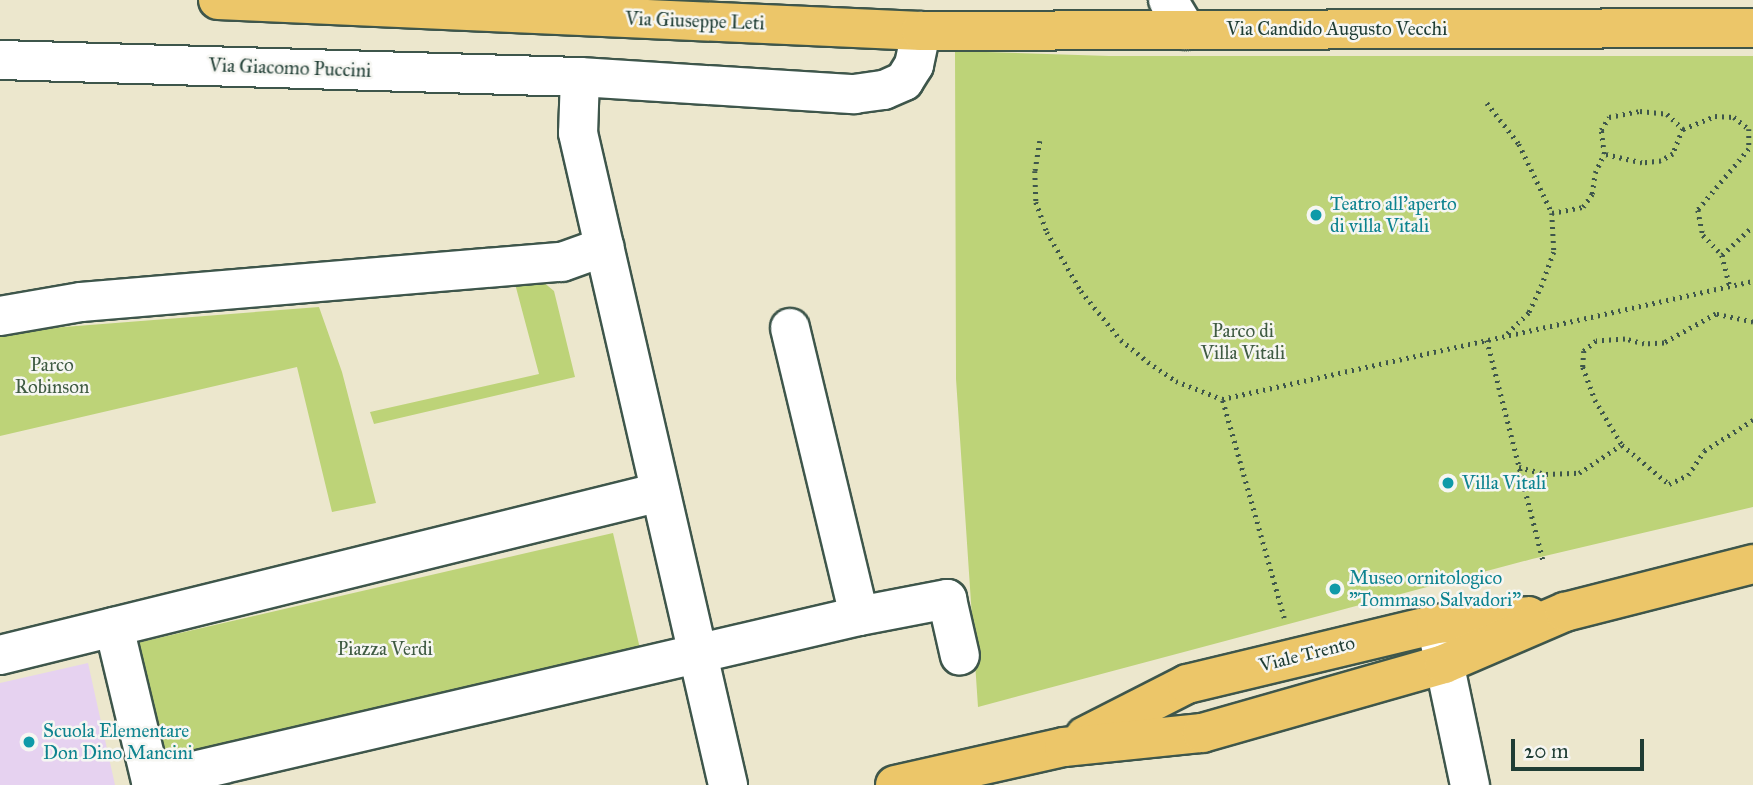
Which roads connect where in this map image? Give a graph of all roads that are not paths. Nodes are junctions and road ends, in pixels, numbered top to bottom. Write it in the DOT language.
graph roads {
  1 [pos="218,0"];
  2 [pos="1177,15"];
  3 [pos="1753,28"];
  4 [pos="921,31"];
  5 [pos="0,60"];
  6 [pos="580,77"];
  7 [pos="604,247"];
  8 [pos="0,316"];
  9 [pos="790,328"];
  10 [pos="660,492"];
  11 [pos="1753,564"];
  12 [pos="1565,612"];
  13 [pos="859,616"];
  14 [pos="1436,624"];
  15 [pos="114,627"];
  16 [pos="697,654"];
  17 [pos="0,655"];
  18 [pos="960,656"];
  19 [pos="1444,664"];
  20 [pos="1064,747"];
  21 [pos="151,783"];
  22 [pos="728,785"];
  23 [pos="895,785"];
  24 [pos="1470,785"];
  1 -- 4 [label="main road, Via Giuseppe Leti"];
  2 -- 3 [label="main road, Via Candido Augusto Vecchi"];
  2 -- 4 [label="main road, Via Candido Augusto Vecchi"];
  4 -- 6 [label="street, Via Giacomo Puccini"];
  5 -- 6 [label="street, Via Giacomo Puccini"];
  6 -- 7 [label="street"];
  7 -- 8 [label="street"];
  7 -- 10 [label="street"];
  9 -- 13 [label="street"];
  10 -- 15 [label="street"];
  10 -- 16 [label="street"];
  11 -- 12 [label="main road, Viale Trento"];
  12 -- 14 [label="main road, Viale Trento"];
  12 -- 19 [label="main road, Viale Trento"];
  13 -- 16 [label="street"];
  13 -- 18 [label="street"];
  14 -- 19 [label="street"];
  14 -- 20 [label="main road, Viale Trento"];
  15 -- 17 [label="street"];
  15 -- 21 [label="street"];
  16 -- 21 [label="street"];
  16 -- 22 [label="street"];
  19 -- 20 [label="main road, Viale Trento"];
  19 -- 24 [label="street"];
  20 -- 23 [label="main road, Viale Trento"];
}
